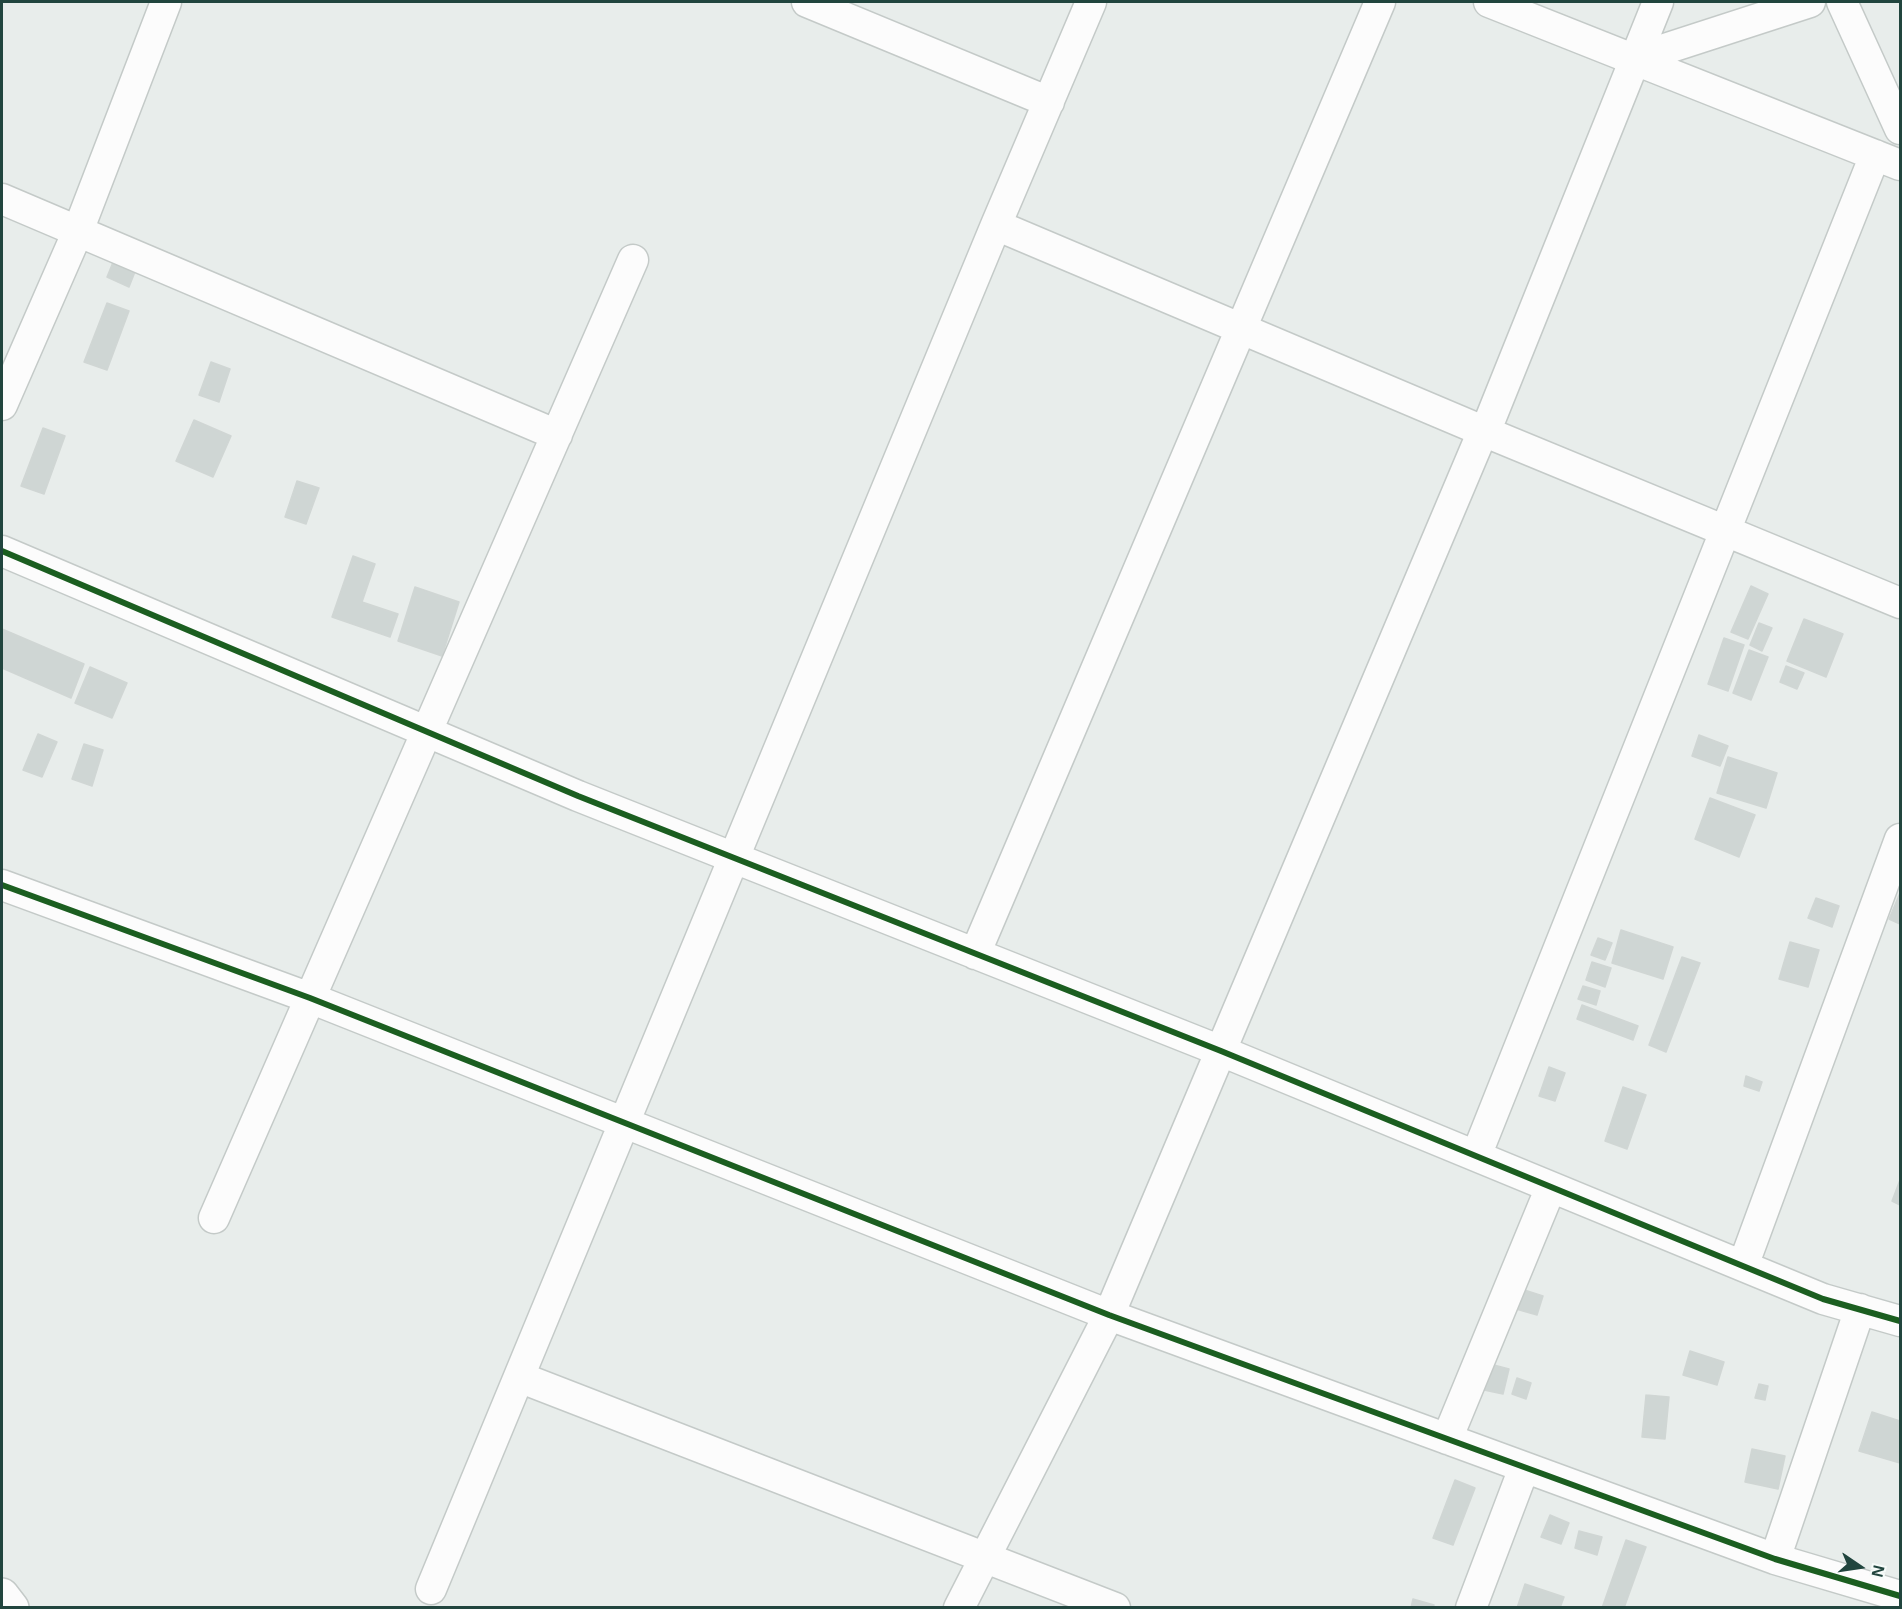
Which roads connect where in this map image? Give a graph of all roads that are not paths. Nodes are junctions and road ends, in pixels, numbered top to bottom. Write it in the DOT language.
graph roads {
  1 [pos="166,2"];
  2 [pos="807,2"];
  3 [pos="1091,2"];
  4 [pos="1380,2"];
  5 [pos="1489,2"];
  6 [pos="1658,2"];
  7 [pos="1810,2"];
  8 [pos="1842,2"];
  9 [pos="1634,59"];
  10 [pos="1048,102"];
  11 [pos="1900,129"];
  12 [pos="1888,160"];
  13 [pos="2,199"];
  14 [pos="996,225"];
  15 [pos="78,231"];
  16 [pos="633,260"];
  17 [pos="1241,328"];
  18 [pos="2,405"];
  19 [pos="1483,431"];
  20 [pos="557,435"];
  21 [pos="1725,530"];
  22 [pos="2,551"];
  23 [pos="1900,603"];
  24 [pos="427,732"];
  25 [pos="1900,839"];
  26 [pos="736,857"];
  27 [pos="2,885"];
  28 [pos="975,954"];
  29 [pos="310,998"];
  30 [pos="1221,1051"];
  31 [pos="624,1123"];
  32 [pos="1476,1156"];
  33 [pos="1551,1187"];
  34 [pos="214,1218"];
  35 [pos="1743,1266"];
  36 [pos="1860,1309"];
  37 [pos="1109,1316"];
  38 [pos="1900,1320"];
  39 [pos="519,1377"];
  40 [pos="1447,1439"];
  41 [pos="1524,1468"];
  42 [pos="984,1557"];
  43 [pos="1775,1559"];
  44 [pos="431,1589"];
  45 [pos="2,1595"];
  46 [pos="1900,1596"];
  47 [pos="12,1608"];
  48 [pos="959,1608"];
  49 [pos="1115,1608"];
  50 [pos="1471,1608"];
  1 -- 15 [label="street"];
  2 -- 10 [label="street"];
  3 -- 10 [label="street"];
  4 -- 17 [label="street"];
  5 -- 9 [label="street"];
  6 -- 9 [label="street"];
  7 -- 9 [label="street"];
  8 -- 11 [label="street"];
  9 -- 12 [label="street"];
  9 -- 19 [label="street"];
  10 -- 14 [label="street"];
  12 -- 21 [label="street"];
  13 -- 15 [label="street"];
  14 -- 17 [label="street"];
  14 -- 26 [label="street"];
  15 -- 18 [label="street"];
  15 -- 20 [label="street"];
  16 -- 20 [label="street"];
  17 -- 19 [label="street"];
  17 -- 28 [label="street"];
  19 -- 21 [label="street"];
  19 -- 30 [label="street"];
  20 -- 24 [label="street"];
  21 -- 23 [label="street"];
  21 -- 32 [label="street"];
  22 -- 24 [label="street"];
  24 -- 26 [label="street"];
  24 -- 29 [label="street"];
  25 -- 35 [label="street"];
  26 -- 28 [label="street"];
  26 -- 31 [label="street"];
  27 -- 29 [label="street"];
  28 -- 30 [label="street"];
  29 -- 31 [label="street"];
  29 -- 34 [label="street"];
  30 -- 32 [label="street"];
  30 -- 37 [label="street"];
  31 -- 37 [label="street"];
  31 -- 39 [label="street"];
  32 -- 33 [label="street"];
  33 -- 35 [label="street"];
  33 -- 40 [label="street"];
  35 -- 36 [label="street"];
  36 -- 38 [label="street"];
  36 -- 43 [label="street"];
  37 -- 40 [label="street"];
  37 -- 42 [label="street"];
  39 -- 42 [label="street"];
  39 -- 44 [label="street"];
  40 -- 41 [label="street"];
  41 -- 43 [label="street"];
  41 -- 50 [label="street"];
  42 -- 48 [label="street"];
  42 -- 49 [label="street"];
  43 -- 46 [label="street"];
  45 -- 47 [label="street"];
}
